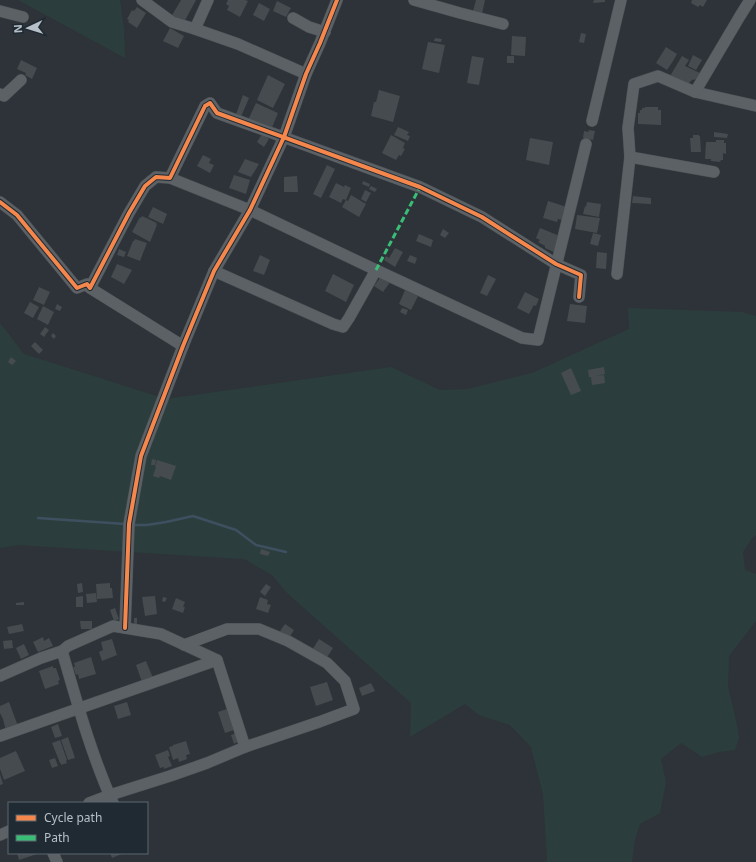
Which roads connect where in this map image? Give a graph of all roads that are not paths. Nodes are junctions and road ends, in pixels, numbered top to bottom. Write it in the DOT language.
graph roads {
  1 [pos="142,0"];
  2 [pos="208,0"];
  3 [pos="337,0"];
  4 [pos="414,0"];
  5 [pos="621,0"];
  6 [pos="750,0"];
  7 [pos="0,11"];
  8 [pos="22,17"];
  9 [pos="293,18"];
  10 [pos="504,24"];
  11 [pos="195,28"];
  12 [pos="325,32"];
  13 [pos="306,74"];
  14 [pos="21,80"];
  15 [pos="695,92"];
  16 [pos="0,94"];
  17 [pos="756,106"];
  18 [pos="592,121"];
  19 [pos="284,137"];
  20 [pos="586,144"];
  21 [pos="630,157"];
  22 [pos="714,172"];
  23 [pos="170,178"];
  24 [pos="0,202"];
  25 [pos="250,210"];
  26 [pos="556,264"];
  27 [pos="376,270"];
  28 [pos="214,271"];
  29 [pos="617,274"];
  30 [pos="90,288"];
  31 [pos="579,297"];
  32 [pos="183,346"];
  33 [pos="125,628"];
  34 [pos="184,645"];
  35 [pos="62,651"];
  36 [pos="217,660"];
  37 [pos="0,676"];
  38 [pos="79,709"];
  39 [pos="0,736"];
  40 [pos="245,747"];
  41 [pos="111,799"];
  42 [pos="94,802"];
  1 -- 11 [label="street"];
  2 -- 11 [label="street"];
  3 -- 12 [label="street"];
  4 -- 10 [label="street"];
  5 -- 18 [label="street"];
  6 -- 15 [label="street"];
  7 -- 8 [label="street"];
  9 -- 12 [label="street"];
  11 -- 13 [label="street"];
  12 -- 13 [label="street"];
  13 -- 19 [label="street"];
  14 -- 16 [label="street"];
  15 -- 17 [label="street"];
  15 -- 21 [label="street"];
  19 -- 23 [label="street"];
  19 -- 25 [label="street"];
  19 -- 26 [label="street"];
  20 -- 26 [label="street"];
  21 -- 22 [label="street"];
  21 -- 29 [label="street"];
  23 -- 25 [label="street"];
  23 -- 30 [label="street"];
  24 -- 30 [label="street"];
  25 -- 27 [label="street"];
  25 -- 28 [label="street"];
  26 -- 27 [label="street"];
  26 -- 31 [label="street"];
  27 -- 28 [label="street"];
  28 -- 32 [label="street"];
  30 -- 32 [label="street"];
  32 -- 33 [label="street"];
  33 -- 34 [label="street"];
  33 -- 35 [label="street"];
  34 -- 36 [label="street"];
  34 -- 40 [label="street"];
  35 -- 37 [label="street"];
  35 -- 38 [label="street"];
  36 -- 38 [label="street"];
  36 -- 40 [label="street"];
  38 -- 39 [label="street"];
  38 -- 41 [label="street"];
  40 -- 41 [label="street"];
  41 -- 42 [label="street"];
}
